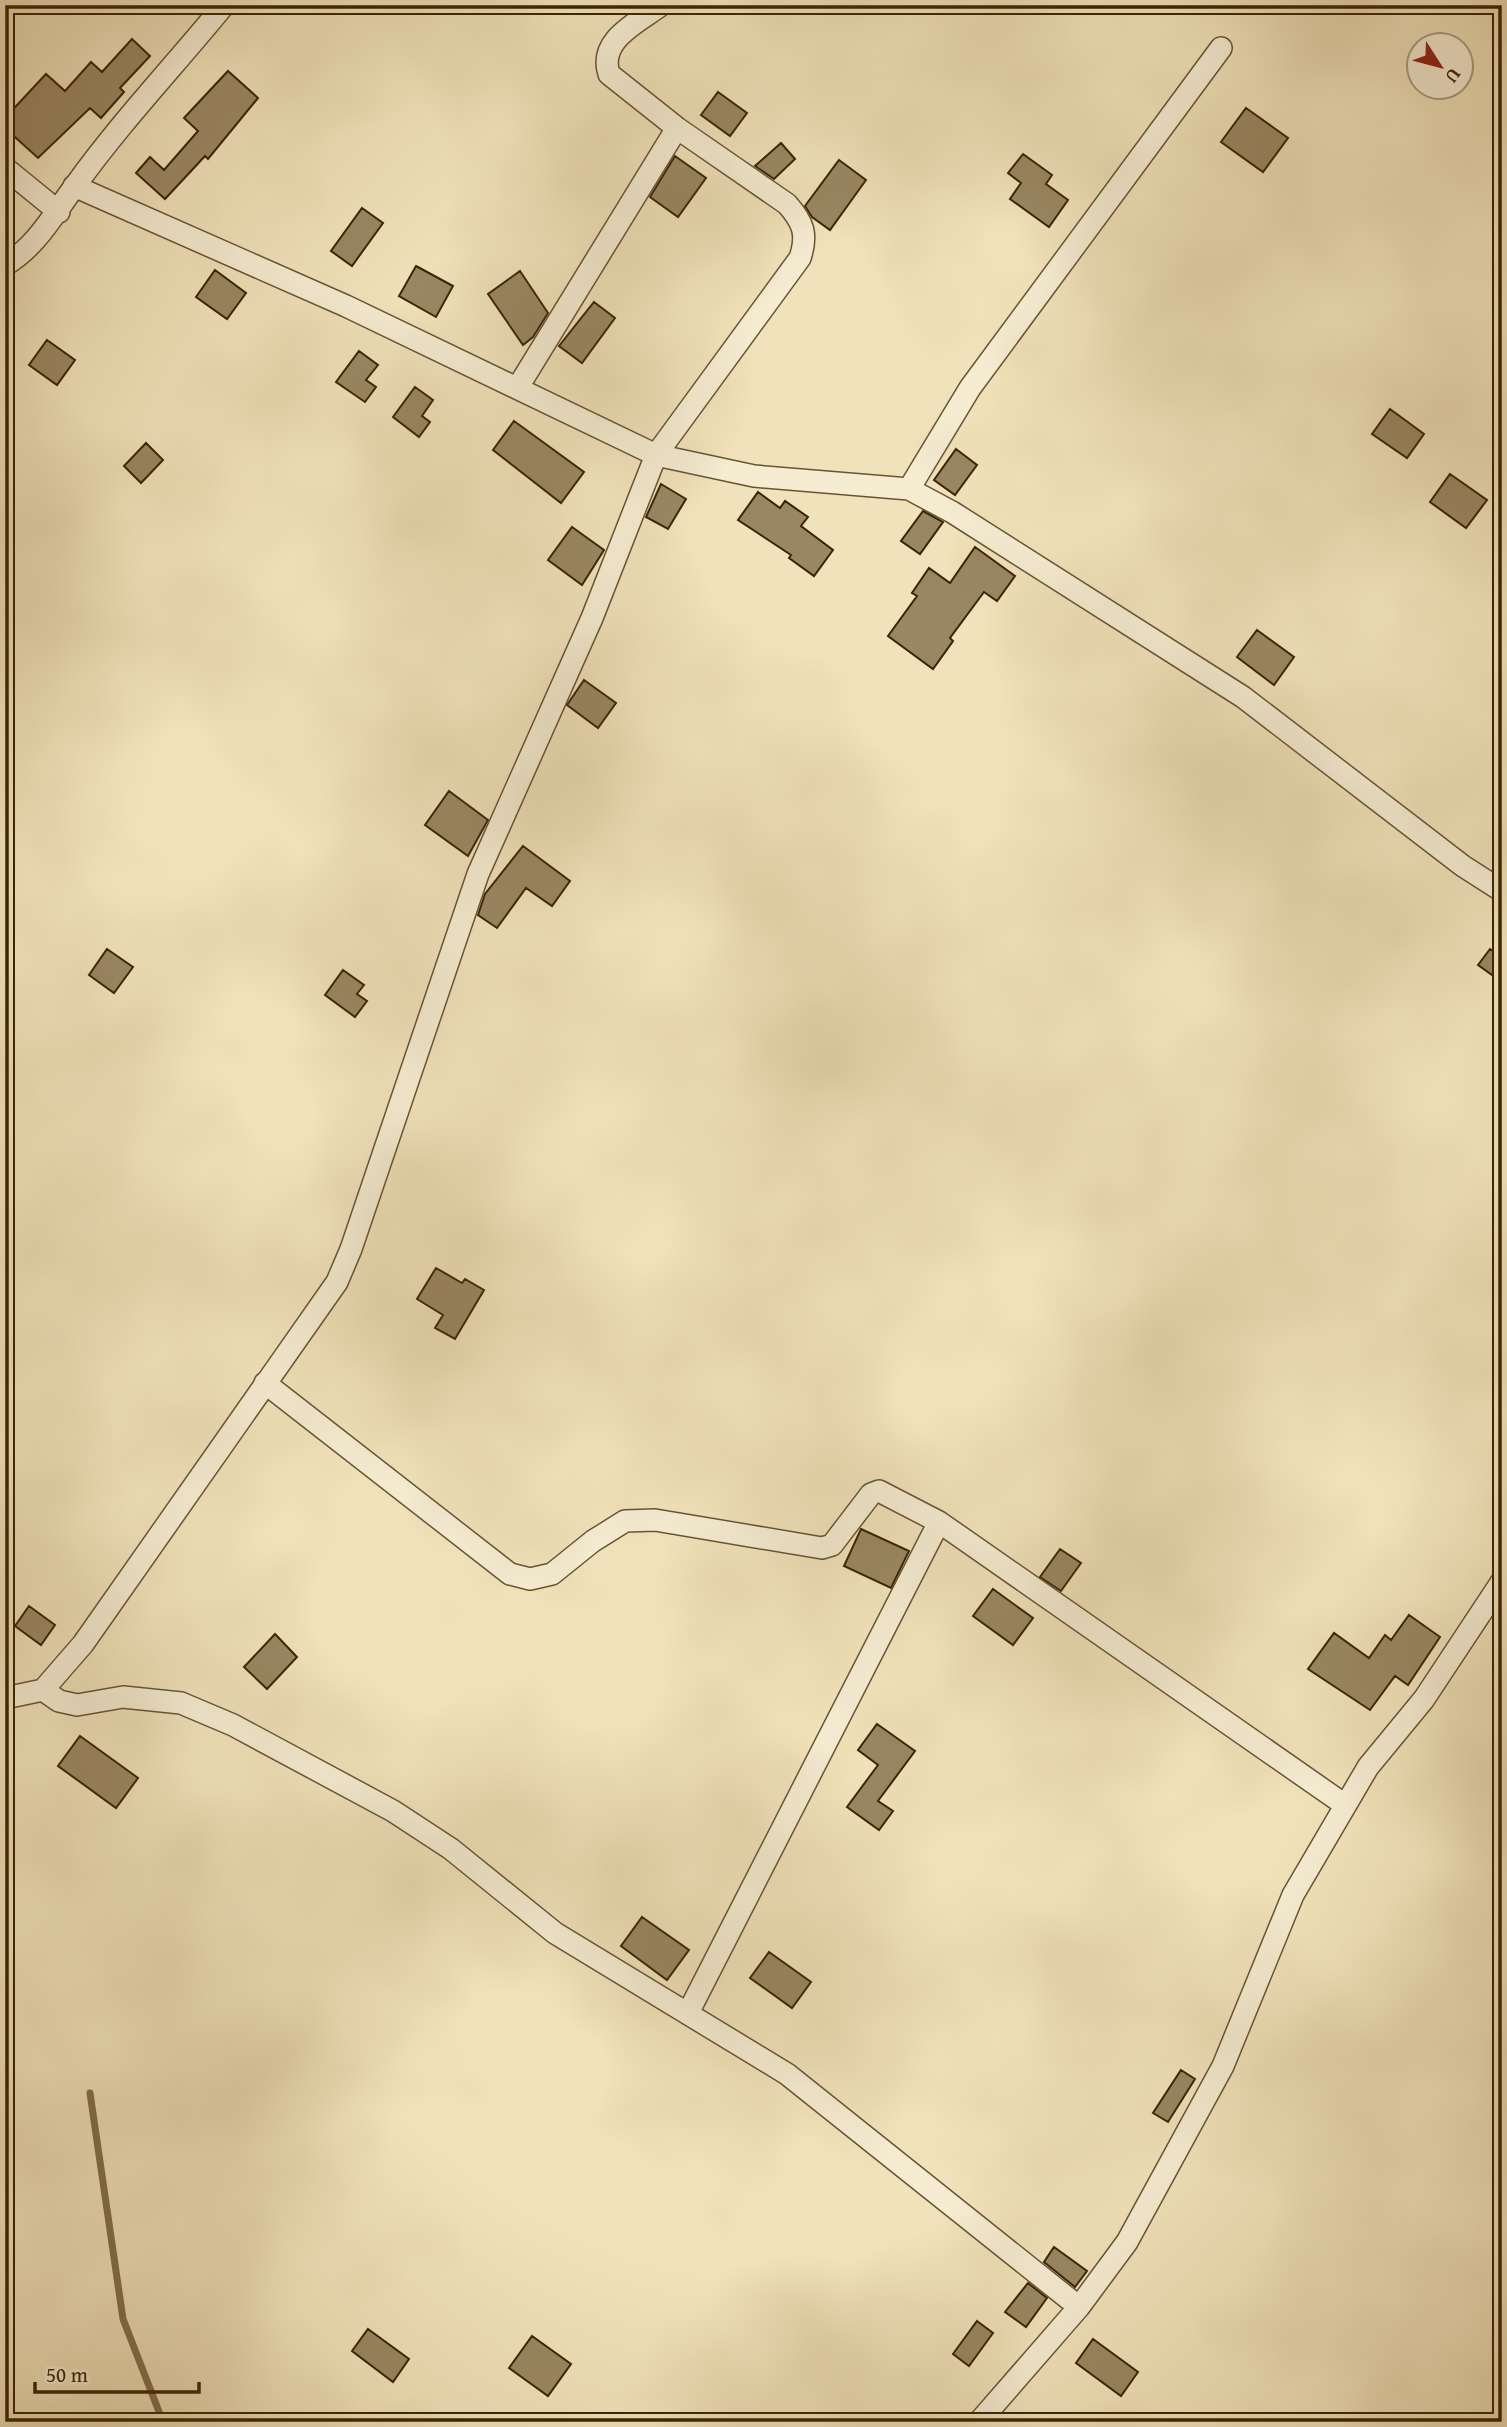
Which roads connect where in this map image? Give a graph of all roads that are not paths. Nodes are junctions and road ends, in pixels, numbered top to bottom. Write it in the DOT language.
graph roads {
  1 [pos="225,5"];
  2 [pos="661,5"];
  3 [pos="1221,48"];
  4 [pos="677,128"];
  5 [pos="5,168"];
  6 [pos="75,186"];
  7 [pos="59,212"];
  8 [pos="5,265"];
  9 [pos="518,387"];
  10 [pos="656,455"];
  11 [pos="909,489"];
  12 [pos="1502,891"];
  13 [pos="265,1383"];
  14 [pos="939,1522"];
  15 [pos="1502,1581"];
  16 [pos="43,1690"];
  17 [pos="5,1698"];
  18 [pos="1345,1805"];
  19 [pos="688,2013"];
  20 [pos="1079,2307"];
  21 [pos="979,2422"];
  1 -- 6 [label="street"];
  2 -- 4 [label="street"];
  3 -- 11 [label="street"];
  4 -- 9 [label="street"];
  4 -- 10 [label="street"];
  5 -- 7 [label="street"];
  6 -- 7 [label="street"];
  6 -- 9 [label="street"];
  7 -- 8 [label="street"];
  9 -- 10 [label="street"];
  10 -- 11 [label="street"];
  10 -- 13 [label="street"];
  11 -- 12 [label="street"];
  13 -- 14 [label="street"];
  13 -- 16 [label="street"];
  14 -- 18 [label="street"];
  14 -- 19 [label="street"];
  15 -- 18 [label="street"];
  16 -- 17 [label="street"];
  16 -- 19 [label="street"];
  18 -- 20 [label="street"];
  19 -- 20 [label="street"];
  20 -- 21 [label="street"];
}
